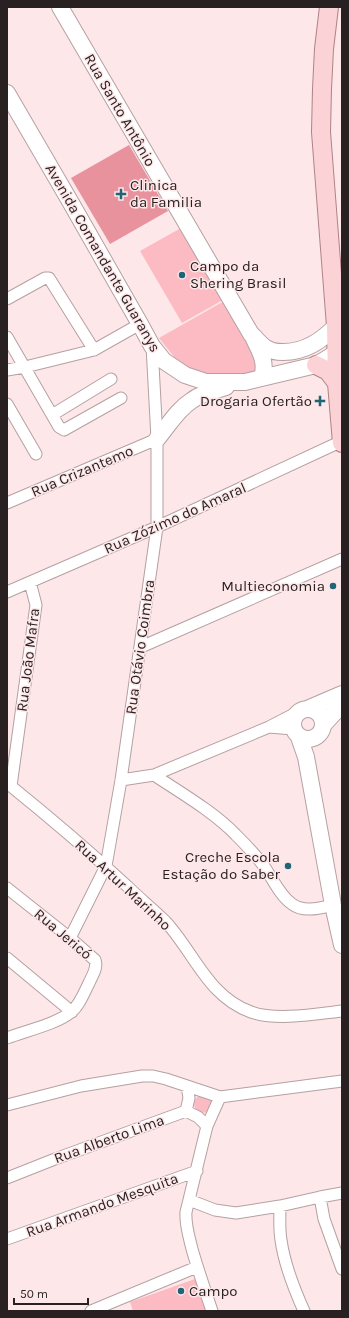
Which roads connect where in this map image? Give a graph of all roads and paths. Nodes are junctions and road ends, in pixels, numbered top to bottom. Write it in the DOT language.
graph roads {
  1 [pos="60,7"];
  2 [pos="329,7"];
  3 [pos="7,93"];
  4 [pos="7,299"];
  5 [pos="140,324"];
  6 [pos="336,326"];
  7 [pos="251,334"];
  8 [pos="7,337"];
  9 [pos="152,346"];
  10 [pos="340,349"];
  11 [pos="94,350"];
  12 [pos="284,352"];
  13 [pos="316,365"];
  14 [pos="25,367"];
  15 [pos="7,370"];
  16 [pos="292,371"];
  17 [pos="262,377"];
  18 [pos="111,379"];
  19 [pos="245,382"];
  20 [pos="337,383"];
  21 [pos="121,398"];
  22 [pos="7,404"];
  23 [pos="52,414"];
  24 [pos="157,439"];
  25 [pos="342,442"];
  26 [pos="36,454"];
  27 [pos="7,504"];
  28 [pos="157,527"];
  29 [pos="342,559"];
  30 [pos="30,582"];
  31 [pos="7,592"];
  32 [pos="141,647"];
  33 [pos="342,694"];
  34 [pos="342,708"];
  35 [pos="303,711"];
  36 [pos="269,727"];
  37 [pos="320,731"];
  38 [pos="296,733"];
  39 [pos="306,757"];
  40 [pos="154,775"];
  41 [pos="121,780"];
  42 [pos="9,784"];
  43 [pos="106,866"];
  44 [pos="7,888"];
  45 [pos="333,905"];
  46 [pos="70,938"];
  47 [pos="342,945"];
  48 [pos="7,958"];
  49 [pos="342,1011"];
  50 [pos="72,1012"];
  51 [pos="8,1037"];
  52 [pos="342,1081"];
  53 [pos="187,1086"];
  54 [pos="220,1097"];
  55 [pos="7,1105"];
  56 [pos="186,1111"];
  57 [pos="207,1126"];
  58 [pos="197,1171"];
  59 [pos="7,1178"];
  60 [pos="342,1193"];
  61 [pos="320,1197"];
  62 [pos="188,1200"];
  63 [pos="280,1206"];
  64 [pos="7,1239"];
  65 [pos="198,1268"];
  66 [pos="342,1269"];
  67 [pos="91,1311"];
  68 [pos="212,1311"];
  69 [pos="304,1311"];
  1 -- 7 [label="street, Rua Santo Antônio"];
  2 -- 6 [label="main road"];
  3 -- 5 [label="street, Avenida Comandante Guaranys"];
  4 -- 11 [label="street"];
  5 -- 9 [label="street, Avenida Comandante Guaranys"];
  5 -- 11 [label="street"];
  6 -- 10 [label="main road"];
  6 -- 12 [label="street, Rua Santo Antônio"];
  7 -- 12 [label="street, Rua Santo Antônio"];
  7 -- 17 [label="street"];
  8 -- 14 [label="street"];
  9 -- 19 [label="street, Avenida Comandante Guaranys"];
  9 -- 24 [label="street, Rua Otávio Coimbra"];
  10 -- 13 [label="street, Avenida Comandante Guaranys"];
  10 -- 20 [label="main road"];
  11 -- 14 [label="street"];
  12 -- 16 [label="street"];
  13 -- 16 [label="street, Avenida Comandante Guaranys"];
  13 -- 20 [label="main road"];
  14 -- 15 [label="street"];
  14 -- 23 [label="street"];
  16 -- 17 [label="street, Avenida Comandante Guaranys"];
  17 -- 19 [label="street, Avenida Comandante Guaranys"];
  18 -- 23 [label="street"];
  19 -- 24 [label="street"];
  20 -- 25 [label="main road"];
  21 -- 23 [label="street"];
  22 -- 26 [label="street"];
  24 -- 27 [label="street, Rua Crizantemo"];
  24 -- 28 [label="street, Rua Otávio Coimbra"];
  25 -- 28 [label="street, Rua Zózimo do Amaral"];
  28 -- 30 [label="street, Rua Zózimo do Amaral"];
  28 -- 32 [label="street, Rua Otávio Coimbra"];
  29 -- 32 [label="street"];
  30 -- 31 [label="street, Rua Zózimo do Amaral"];
  30 -- 42 [label="street, Rua João Mafra"];
  32 -- 41 [label="street, Rua Otávio Coimbra"];
  33 -- 35 [label="street"];
  34 -- 37 [label="street"];
  35 -- 36 [label="street"];
  35 -- 37 [label="street"];
  35 -- 38 [label="street"];
  36 -- 38 [label="street"];
  36 -- 40 [label="street"];
  37 -- 38 [label="street"];
  37 -- 39 [label="street"];
  38 -- 39 [label="street"];
  39 -- 45 [label="street"];
  40 -- 41 [label="street"];
  40 -- 45 [label="street"];
  41 -- 43 [label="street, Rua Otávio Coimbra"];
  42 -- 43 [label="street, Rua Artur Marinho"];
  43 -- 46 [label="street, Rua Otávio Coimbra"];
  43 -- 49 [label="street, Rua Artur Marinho"];
  44 -- 46 [label="street, Rua Jericó"];
  45 -- 47 [label="street"];
  46 -- 50 [label="street, Rua Jericó"];
  48 -- 50 [label="street"];
  50 -- 51 [label="street, Rua Jericó"];
  52 -- 54 [label="street"];
  53 -- 54 [label="street"];
  53 -- 55 [label="street"];
  53 -- 56 [label="street"];
  54 -- 57 [label="street"];
  56 -- 57 [label="street"];
  56 -- 59 [label="street, Rua Alberto Lima"];
  57 -- 58 [label="street"];
  58 -- 62 [label="street"];
  58 -- 64 [label="street, Rua Armando Mesquita"];
  60 -- 61 [label="street"];
  61 -- 63 [label="street"];
  61 -- 66 [label="street"];
  62 -- 63 [label="street"];
  62 -- 65 [label="street"];
  63 -- 69 [label="street"];
  65 -- 67 [label="street"];
  65 -- 68 [label="street"];
}
